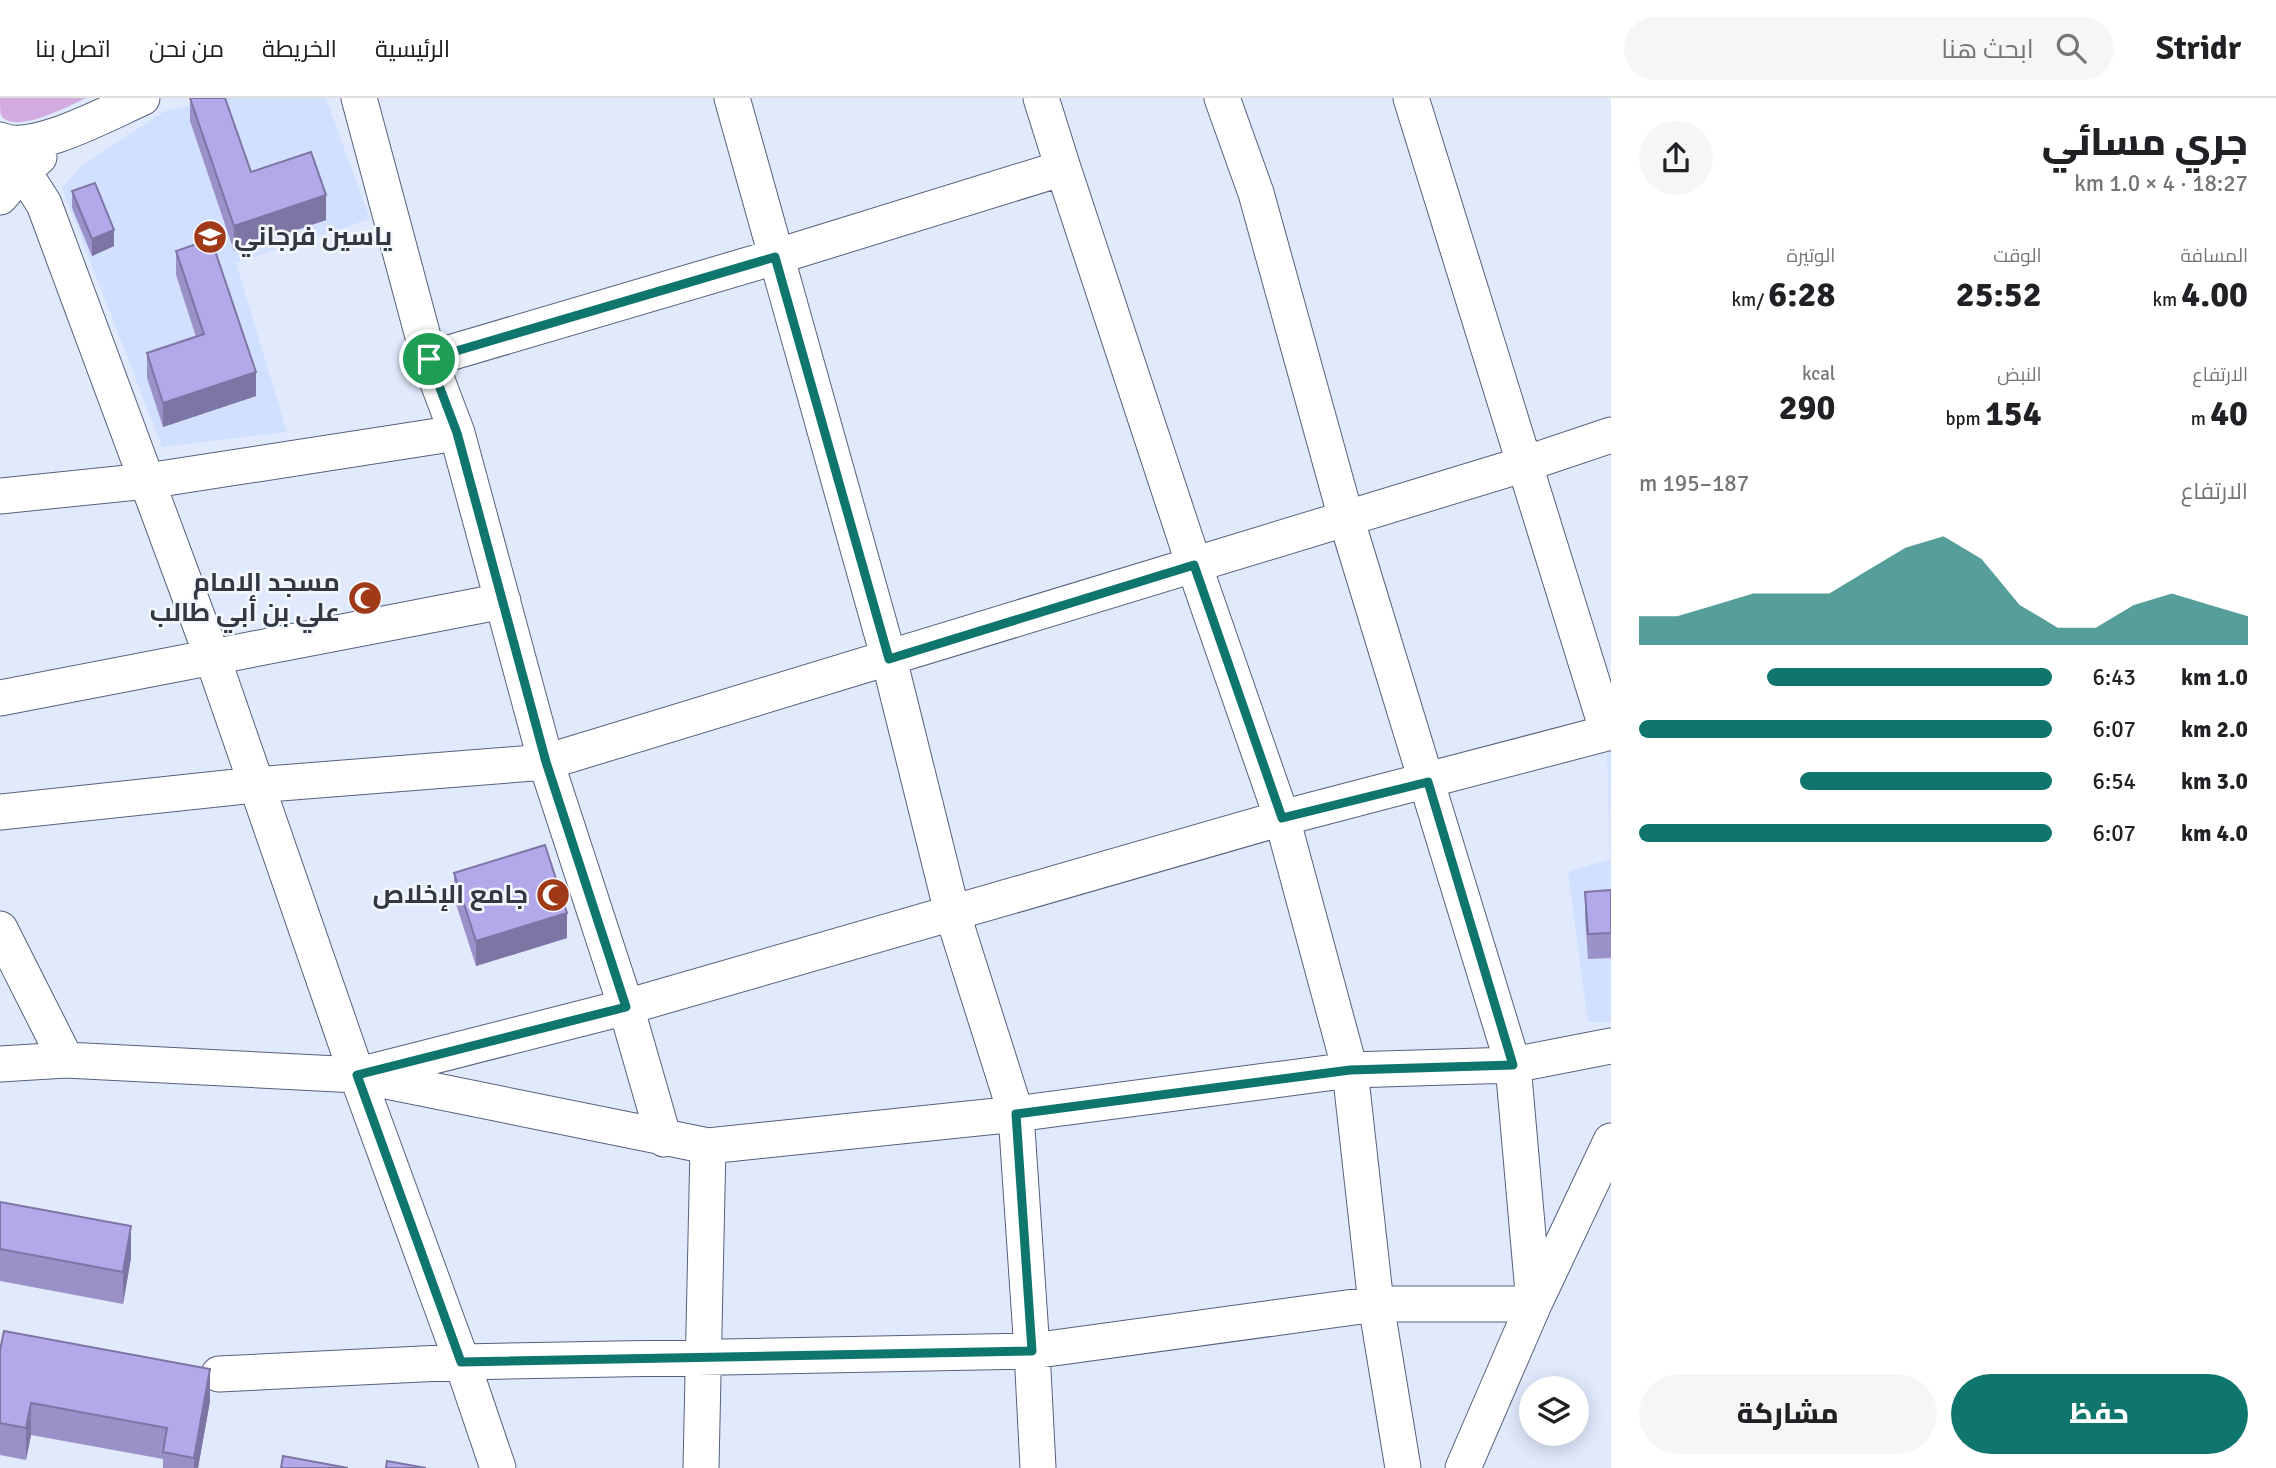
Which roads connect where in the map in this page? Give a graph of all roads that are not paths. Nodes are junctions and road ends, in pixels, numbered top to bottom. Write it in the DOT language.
graph roads {
  1 [pos="142,98"];
  2 [pos="359,98"];
  3 [pos="732,98"];
  4 [pos="1041,98"];
  5 [pos="1222,98"];
  6 [pos="1411,98"];
  7 [pos="71,130"];
  8 [pos="0,142"];
  9 [pos="1063,168"];
  10 [pos="23,171"];
  11 [pos="0,197"];
  12 [pos="44,204"];
  13 [pos="775,257"];
  14 [pos="429,359"];
  15 [pos="457,433"];
  16 [pos="1611,435"];
  17 [pos="1525,464"];
  18 [pos="147,481"];
  19 [pos="0,496"];
  20 [pos="1346,518"];
  21 [pos="1194,565"];
  22 [pos="503,601"];
  23 [pos="213,659"];
  24 [pos="889,659"];
  25 [pos="0,698"];
  26 [pos="1609,733"];
  27 [pos="546,762"];
  28 [pos="1428,782"];
  29 [pos="255,785"];
  30 [pos="0,812"];
  31 [pos="1282,818"];
  32 [pos="952,912"];
  33 [pos="0,929"];
  34 [pos="626,1007"];
  35 [pos="1611,1046"];
  36 [pos="66,1060"];
  37 [pos="0,1064"];
  38 [pos="1513,1065"];
  39 [pos="1350,1070"];
  40 [pos="357,1075"];
  41 [pos="1016,1114"];
  42 [pos="664,1139"];
  43 [pos="1611,1141"];
  44 [pos="708,1146"];
  45 [pos="1376,1304"];
  46 [pos="1534,1304"];
  47 [pos="1032,1351"];
  48 [pos="704,1358"];
  49 [pos="461,1362"];
  50 [pos="219,1374"];
  51 [pos="498,1468"];
  52 [pos="701,1468"];
  53 [pos="1038,1468"];
  54 [pos="1403,1468"];
  55 [pos="1463,1468"];
  1 -- 7 [label="street"];
  2 -- 14 [label="street"];
  3 -- 13 [label="street"];
  4 -- 9 [label="street"];
  5 -- 20 [label="street"];
  6 -- 17 [label="street"];
  7 -- 8 [label="street"];
  7 -- 10 [label="street"];
  7 -- 12 [label="street"];
  8 -- 10 [label="street"];
  9 -- 13 [label="street"];
  9 -- 21 [label="street"];
  10 -- 11 [label="street"];
  10 -- 12 [label="street"];
  12 -- 18 [label="street"];
  13 -- 14 [label="street"];
  13 -- 24 [label="street"];
  14 -- 15 [label="street"];
  15 -- 18 [label="street"];
  15 -- 22 [label="street"];
  16 -- 17 [label="street"];
  17 -- 20 [label="street"];
  17 -- 26 [label="street"];
  18 -- 19 [label="street"];
  18 -- 23 [label="street"];
  20 -- 21 [label="street"];
  20 -- 28 [label="street"];
  21 -- 24 [label="street"];
  21 -- 31 [label="street"];
  22 -- 23 [label="street"];
  22 -- 27 [label="street"];
  23 -- 25 [label="street"];
  23 -- 29 [label="street"];
  24 -- 27 [label="street"];
  24 -- 32 [label="street"];
  26 -- 28 [label="street"];
  27 -- 29 [label="street"];
  27 -- 34 [label="street"];
  28 -- 31 [label="street"];
  28 -- 38 [label="street"];
  29 -- 30 [label="street"];
  29 -- 40 [label="street"];
  31 -- 32 [label="street"];
  31 -- 39 [label="street"];
  32 -- 34 [label="street"];
  32 -- 41 [label="street"];
  33 -- 36 [label="street"];
  34 -- 40 [label="street"];
  34 -- 42 [label="street"];
  35 -- 38 [label="street"];
  36 -- 37 [label="street"];
  36 -- 40 [label="street"];
  38 -- 39 [label="street"];
  38 -- 46 [label="street"];
  39 -- 41 [label="street"];
  39 -- 45 [label="street"];
  40 -- 42 [label="street"];
  40 -- 49 [label="street"];
  41 -- 44 [label="street"];
  41 -- 47 [label="street"];
  42 -- 44 [label="street"];
  43 -- 46 [label="street"];
  44 -- 48 [label="street"];
  45 -- 46 [label="street"];
  45 -- 47 [label="street"];
  45 -- 54 [label="street"];
  46 -- 55 [label="street"];
  47 -- 48 [label="street"];
  47 -- 53 [label="street"];
  48 -- 49 [label="street"];
  48 -- 52 [label="street"];
  49 -- 50 [label="street"];
  49 -- 51 [label="street"];
}
